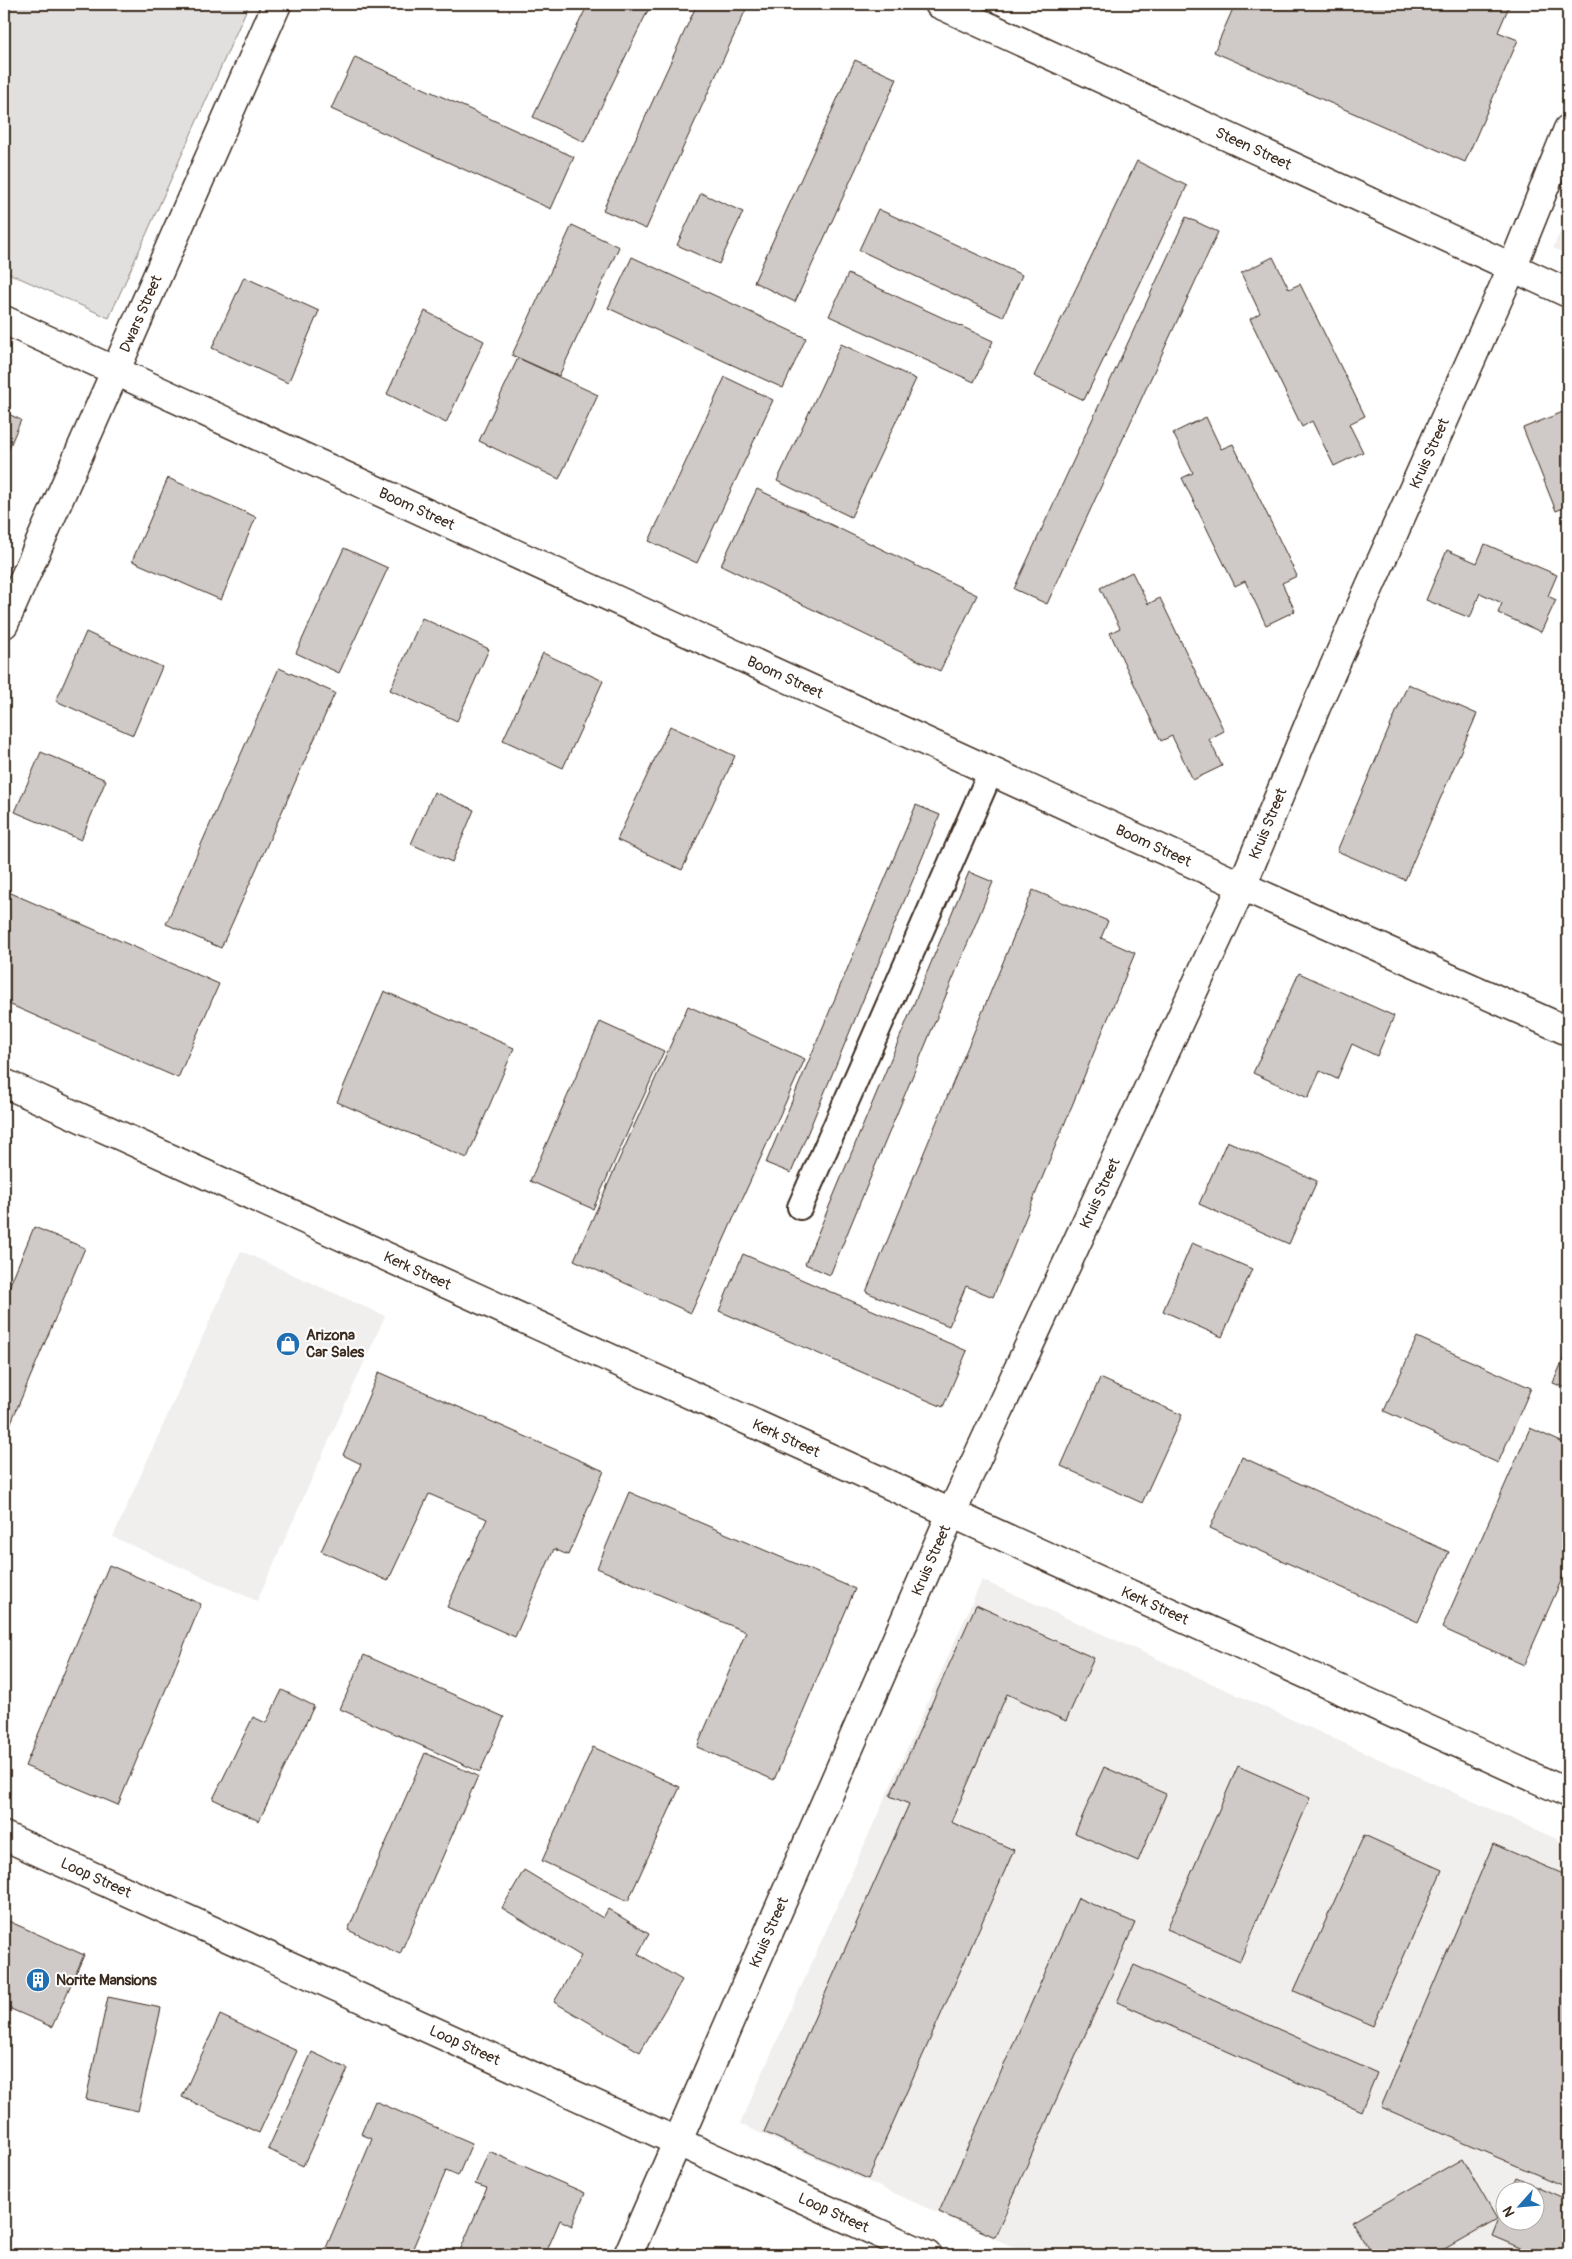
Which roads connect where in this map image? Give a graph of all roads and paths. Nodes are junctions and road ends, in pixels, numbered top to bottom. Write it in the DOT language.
graph roads {
  1 [pos="277,4"];
  2 [pos="939,4"];
  3 [pos="1568,129"];
  4 [pos="1512,268"];
  5 [pos="1568,293"];
  6 [pos="4,320"];
  7 [pos="115,370"];
  8 [pos="4,624"];
  9 [pos="991,771"];
  10 [pos="1242,886"];
  11 [pos="1568,1031"];
  12 [pos="4,1083"];
  13 [pos="800,1207"];
  14 [pos="952,1512"];
  15 [pos="1568,1793"];
  16 [pos="4,1836"];
  17 [pos="677,2143"];
  18 [pos="628,2255"];
  19 [pos="927,2255"];
  1 -- 7 [label="street, Dwars Street"];
  2 -- 4 [label="street, Steen Street"];
  3 -- 4 [label="street, Kruis Street"];
  4 -- 5 [label="street, Steen Street"];
  4 -- 10 [label="street, Kruis Street"];
  6 -- 7 [label="street, Boom Street"];
  7 -- 8 [label="street, Dwars Street"];
  7 -- 9 [label="street, Boom Street"];
  9 -- 10 [label="street, Boom Street"];
  9 -- 13 [label="lane"];
  10 -- 11 [label="street, Boom Street"];
  10 -- 14 [label="street, Kruis Street"];
  12 -- 14 [label="street, Kerk Street"];
  14 -- 15 [label="street, Kerk Street"];
  14 -- 17 [label="street, Kruis Street"];
  16 -- 17 [label="street, Loop Street"];
  17 -- 18 [label="street, Kruis Street"];
  17 -- 19 [label="street, Loop Street"];
}
